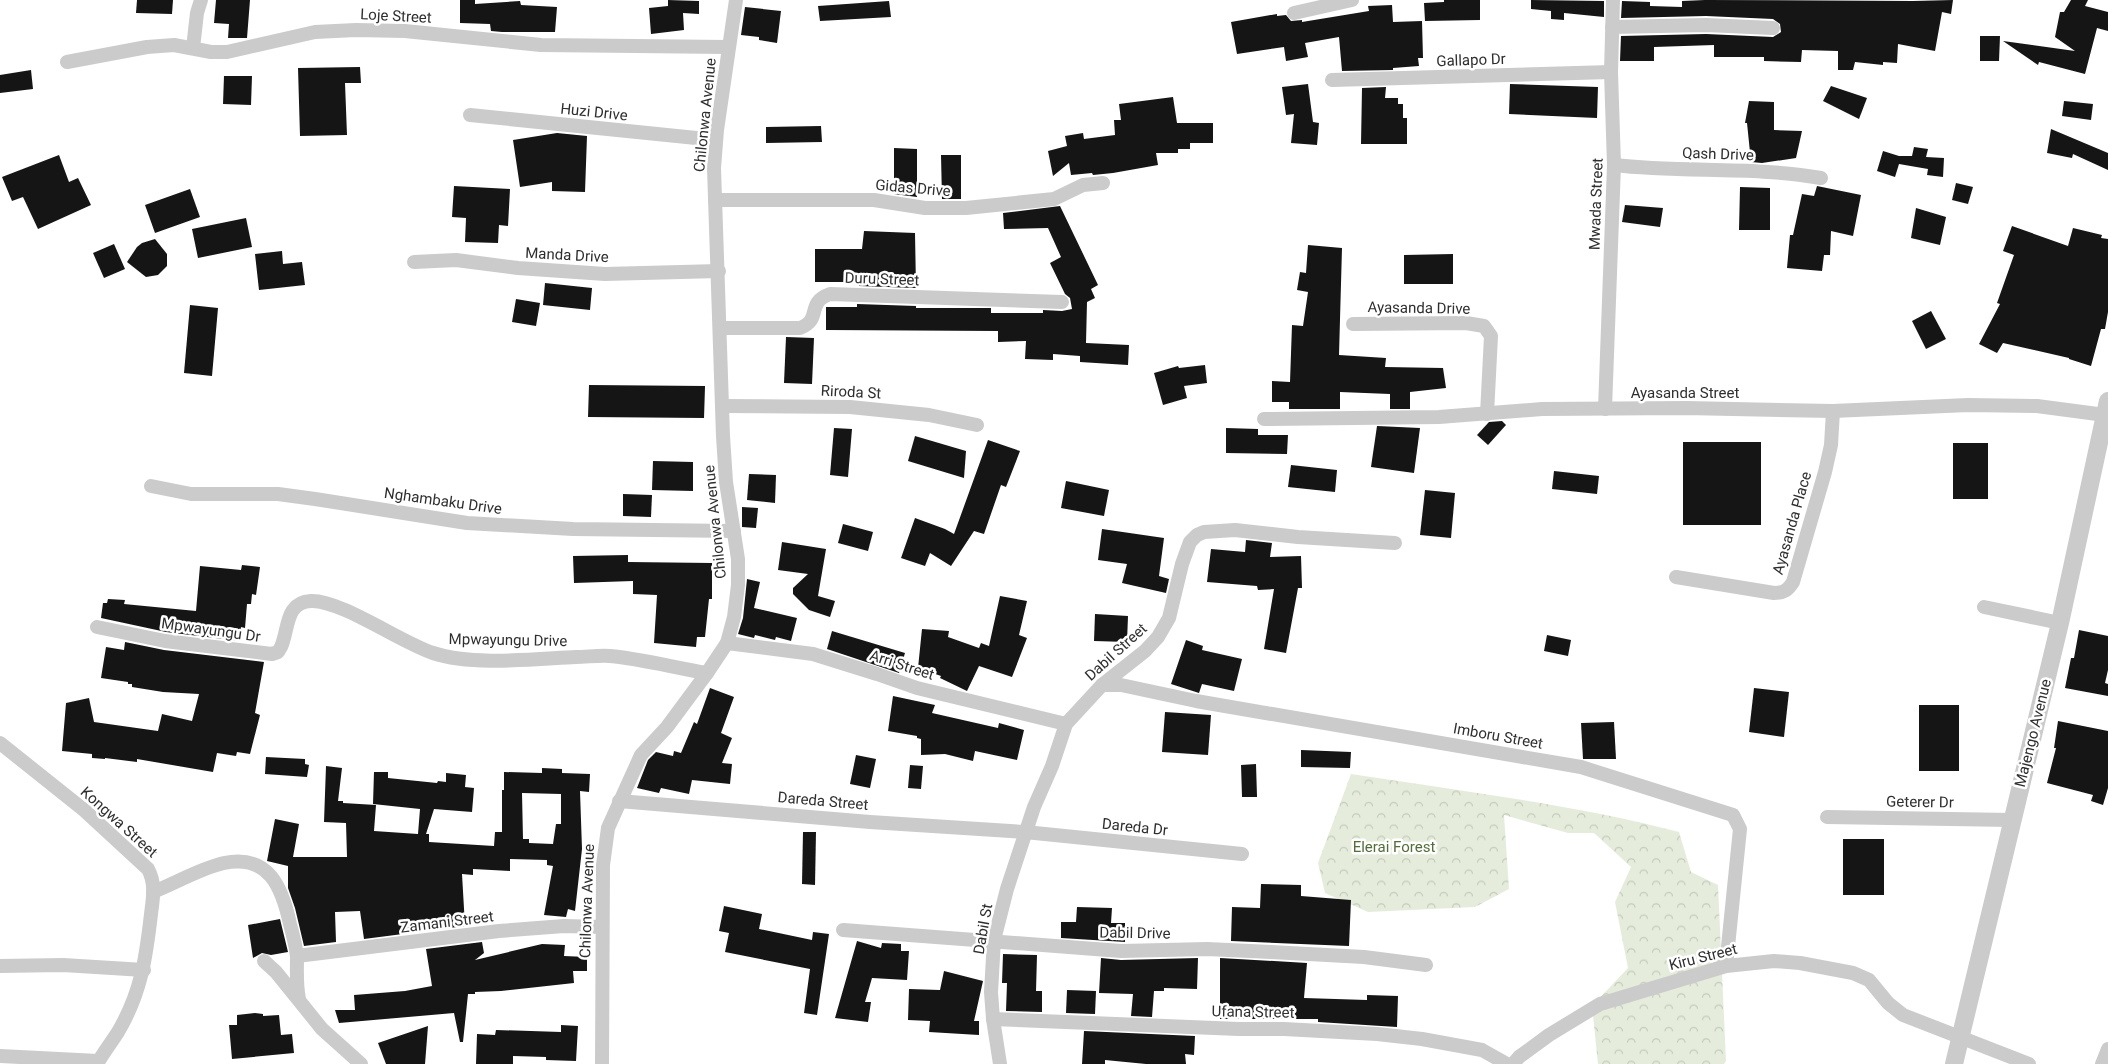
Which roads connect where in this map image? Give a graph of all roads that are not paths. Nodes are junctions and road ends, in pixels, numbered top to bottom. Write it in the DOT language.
graph roads {
  1 [pos="201,0"];
  2 [pos="736,0"];
  3 [pos="1352,0"];
  4 [pos="1613,0"];
  5 [pos="1294,12"];
  6 [pos="1612,27"];
  7 [pos="1773,28"];
  8 [pos="728,47"];
  9 [pos="193,48"];
  10 [pos="67,62"];
  11 [pos="1611,72"];
  12 [pos="1332,80"];
  13 [pos="470,115"];
  14 [pos="716,140"];
  15 [pos="1614,165"];
  16 [pos="1821,178"];
  17 [pos="1103,183"];
  18 [pos="715,200"];
  19 [pos="414,262"];
  20 [pos="719,271"];
  21 [pos="1062,302"];
  22 [pos="1353,324"];
  23 [pos="720,328"];
  24 [pos="724,406"];
  25 [pos="2106,408"];
  26 [pos="1605,409"];
  27 [pos="1833,411"];
  28 [pos="1487,414"];
  29 [pos="1264,419"];
  30 [pos="976,425"];
  31 [pos="150,486"];
  32 [pos="734,531"];
  33 [pos="1395,543"];
  34 [pos="1676,577"];
  35 [pos="318,602"];
  36 [pos="1984,607"];
  37 [pos="2060,623"];
  38 [pos="97,627"];
  39 [pos="727,643"];
  40 [pos="707,674"];
  41 [pos="1102,685"];
  42 [pos="1066,724"];
  43 [pos="0,743"];
  44 [pos="619,801"];
  45 [pos="1827,817"];
  46 [pos="2012,820"];
  47 [pos="1025,832"];
  48 [pos="1242,854"];
  49 [pos="153,892"];
  50 [pos="602,927"];
  51 [pos="843,930"];
  52 [pos="994,940"];
  53 [pos="296,956"];
  54 [pos="264,961"];
  55 [pos="1426,965"];
  56 [pos="0,966"];
  57 [pos="1726,966"];
  58 [pos="144,970"];
  59 [pos="299,1000"];
  60 [pos="993,1019"];
  61 [pos="1961,1036"];
  62 [pos="2108,1049"];
  63 [pos="0,1056"];
  64 [pos="97,1063"];
  65 [pos="361,1064"];
  66 [pos="604,1064"];
  67 [pos="1000,1064"];
  68 [pos="1507,1064"];
  69 [pos="1513,1064"];
  70 [pos="1954,1064"];
  71 [pos="2029,1064"];
  72 [pos="2102,1064"];
  1 -- 9 [label="street"];
  2 -- 8 [label="street, Chilonwa Avenue"];
  3 -- 5 [label="street"];
  4 -- 6 [label="street, Mwada Street"];
  6 -- 7 [label="street"];
  6 -- 11 [label="street, Mwada Street"];
  8 -- 9 [label="street, Loje Street"];
  8 -- 14 [label="street, Chilonwa Avenue"];
  9 -- 10 [label="street, Loje Street"];
  11 -- 12 [label="street, Gallapo Dr"];
  11 -- 15 [label="street, Mwada Street"];
  13 -- 14 [label="street, Huzi Drive"];
  14 -- 18 [label="street, Chilonwa Avenue"];
  15 -- 16 [label="street, Qash Drive"];
  15 -- 26 [label="street, Mwada Street"];
  17 -- 18 [label="street, Gidas Drive"];
  18 -- 20 [label="street, Chilonwa Avenue"];
  19 -- 20 [label="street, Manda Drive"];
  20 -- 23 [label="street, Chilonwa Avenue"];
  21 -- 23 [label="street, Duru Street"];
  22 -- 28 [label="street, Ayasanda Drive"];
  23 -- 24 [label="street, Chilonwa Avenue"];
  24 -- 30 [label="street, Riroda St"];
  24 -- 32 [label="street, Chilonwa Avenue"];
  25 -- 27 [label="street, Ayasanda Street"];
  25 -- 37 [label="street, Majengo Avenue"];
  26 -- 27 [label="street, Ayasanda Street"];
  26 -- 28 [label="street, Ayasanda Street"];
  27 -- 34 [label="street, Ayasanda Place"];
  28 -- 29 [label="street, Ayasanda Street"];
  31 -- 32 [label="street, Nghambaku Drive"];
  32 -- 39 [label="street, Chilonwa Avenue"];
  33 -- 41 [label="street, Dabil Street"];
  35 -- 38 [label="street, Mpwayungu Dr"];
  35 -- 40 [label="street, Mpwayungu Drive"];
  36 -- 37 [label="street"];
  37 -- 46 [label="street, Majengo Avenue"];
  39 -- 40 [label="street, Chilonwa Avenue"];
  39 -- 42 [label="street, Arri Street"];
  40 -- 44 [label="street, Chilonwa Avenue"];
  41 -- 42 [label="street, Dabil Street"];
  41 -- 57 [label="street, Imboru Street"];
  42 -- 47 [label="street, Dabil Street"];
  43 -- 49 [label="street, Kongwa Street"];
  44 -- 47 [label="street, Dareda Street"];
  44 -- 50 [label="street, Chilonwa Avenue"];
  45 -- 46 [label="street, Geterer Dr"];
  46 -- 61 [label="street, Majengo Avenue"];
  47 -- 48 [label="street, Dareda Dr"];
  47 -- 52 [label="street, Dabil St"];
  49 -- 53 [label="street"];
  49 -- 58 [label="street, Kongwa Street"];
  50 -- 53 [label="street, Zamani Street"];
  50 -- 66 [label="street, Chilonwa Avenue"];
  51 -- 52 [label="street, Dabil Drive"];
  52 -- 55 [label="street, Dabil Drive"];
  52 -- 60 [label="street, Dabil St"];
  53 -- 59 [label="street"];
  54 -- 59 [label="street"];
  56 -- 58 [label="street"];
  57 -- 61 [label="street, Kiru Street"];
  57 -- 69 [label="street, Kiru Street"];
  58 -- 64 [label="street, Kongwa Street"];
  59 -- 65 [label="street"];
  60 -- 67 [label="street, Dabil St"];
  60 -- 68 [label="street, Ufana Street"];
  61 -- 70 [label="street, Majengo Avenue"];
  61 -- 71 [label="street, Kiru Street"];
  62 -- 72 [label="street"];
  63 -- 64 [label="street"];
}
